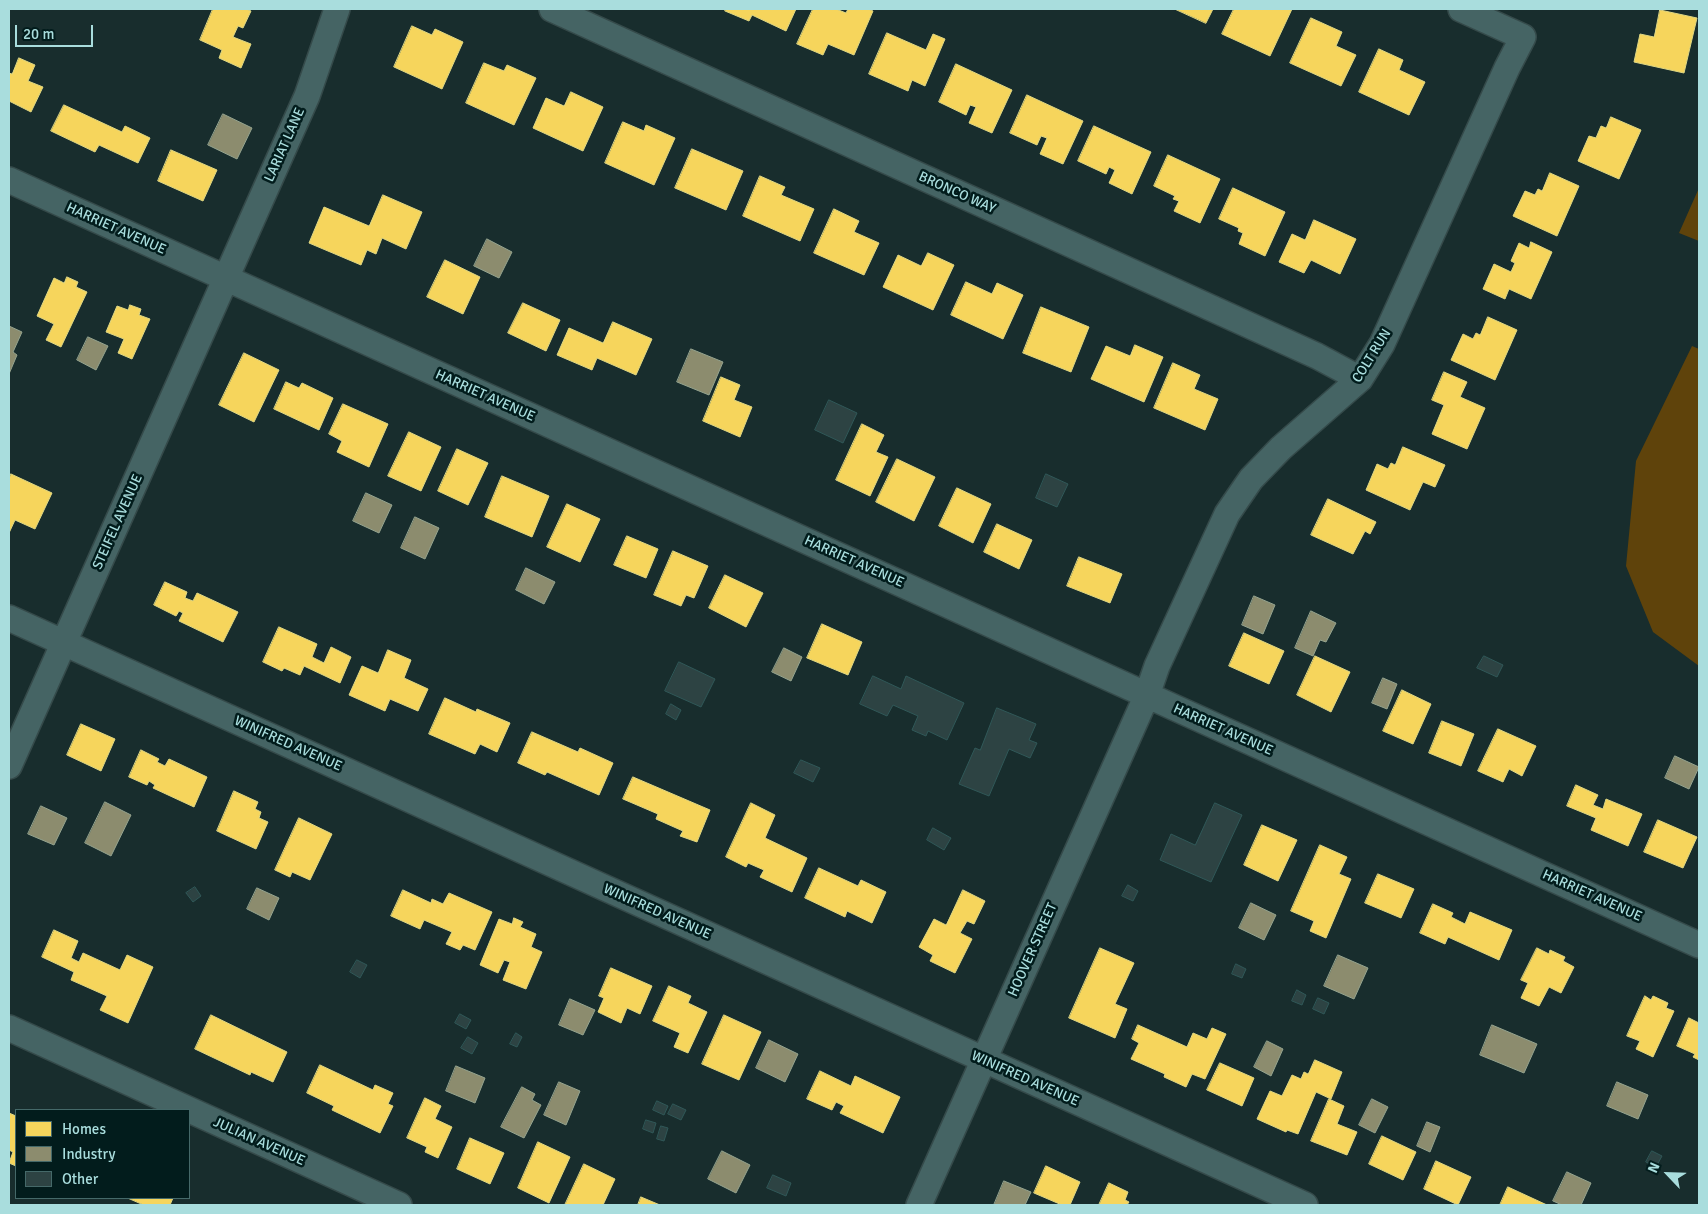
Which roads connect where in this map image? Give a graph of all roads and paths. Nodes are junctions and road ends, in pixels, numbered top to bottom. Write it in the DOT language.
graph roads {
  1 [pos="337,9"];
  2 [pos="552,9"];
  3 [pos="1461,9"];
  4 [pos="9,180"];
  5 [pos="226,279"];
  6 [pos="1360,379"];
  7 [pos="9,618"];
  8 [pos="64,643"];
  9 [pos="1147,694"];
  10 [pos="9,766"];
  11 [pos="1699,945"];
  12 [pos="9,1028"];
  13 [pos="984,1060"];
  14 [pos="187,1109"];
  15 [pos="190,1110"];
  16 [pos="399,1205"];
  17 [pos="919,1205"];
  18 [pos="1305,1205"];
  1 -- 5 [label="street, LARIAT LANE"];
  2 -- 6 [label="street, BRONCO WAY"];
  3 -- 6 [label="street, COLT RUN"];
  4 -- 5 [label="street, HARRIET AVENUE"];
  5 -- 8 [label="street, STEIFEL AVENUE"];
  5 -- 9 [label="street, HARRIET AVENUE"];
  6 -- 9 [label="street, COLT RUN"];
  7 -- 8 [label="street, WINIFRED AVENUE"];
  8 -- 10 [label="street, STEIFEL AVENUE"];
  8 -- 13 [label="street, WINIFRED AVENUE"];
  9 -- 11 [label="street, HARRIET AVENUE"];
  9 -- 13 [label="street, HOOVER STREET"];
  12 -- 14 [label="street, JULIAN AVENUE"];
  13 -- 17 [label="street, HOOVER STREET"];
  13 -- 18 [label="street, WINIFRED AVENUE"];
  15 -- 16 [label="street, JULIAN AVENUE"];
}
